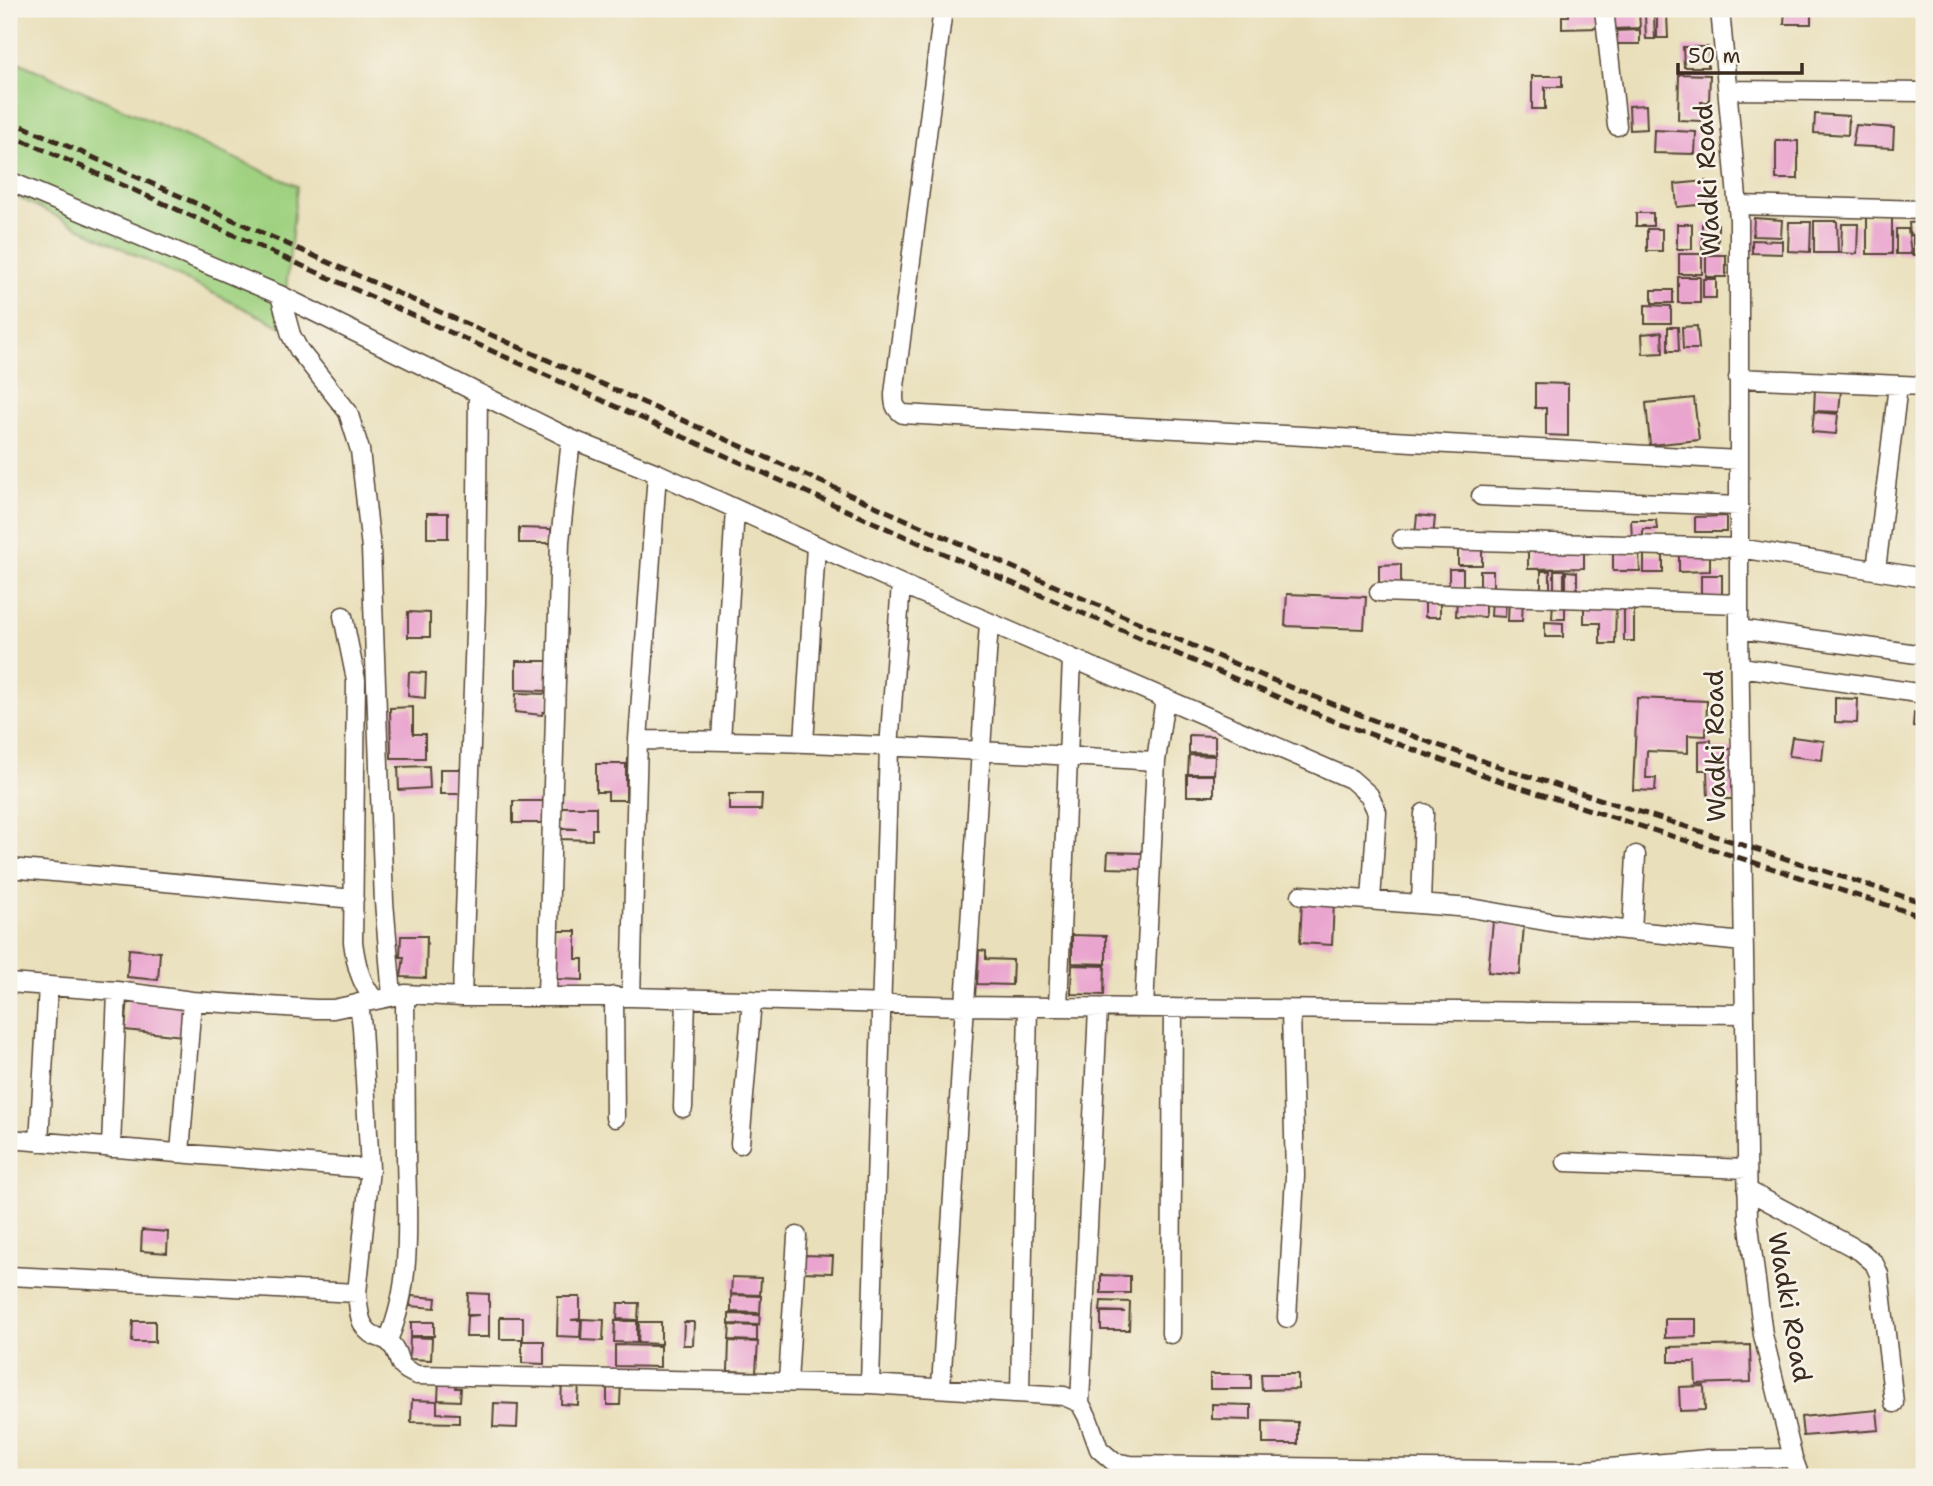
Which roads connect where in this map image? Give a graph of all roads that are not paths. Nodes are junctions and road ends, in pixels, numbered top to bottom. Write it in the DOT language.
graph roads {
  1 [pos="943,9"];
  2 [pos="1604,9"];
  3 [pos="1720,9"];
  4 [pos="1728,90"];
  5 [pos="1924,93"];
  6 [pos="1617,126"];
  7 [pos="9,181"];
  8 [pos="1738,205"];
  9 [pos="1924,210"];
  10 [pos="280,295"];
  11 [pos="1738,378"];
  12 [pos="1898,385"];
  13 [pos="1924,386"];
  14 [pos="478,393"];
  15 [pos="571,439"];
  16 [pos="1738,460"];
  17 [pos="657,472"];
  18 [pos="1481,496"];
  19 [pos="1739,506"];
  20 [pos="735,509"];
  21 [pos="1402,539"];
  22 [pos="816,546"];
  23 [pos="1740,548"];
  24 [pos="1876,570"];
  25 [pos="1924,578"];
  26 [pos="901,583"];
  27 [pos="1379,592"];
  28 [pos="1739,604"];
  29 [pos="343,616"];
  30 [pos="989,622"];
  31 [pos="1739,629"];
  32 [pos="1924,655"];
  33 [pos="1072,658"];
  34 [pos="1741,667"];
  35 [pos="1924,694"];
  36 [pos="1165,698"];
  37 [pos="638,740"];
  38 [pos="721,740"];
  39 [pos="804,743"];
  40 [pos="888,748"];
  41 [pos="981,750"];
  42 [pos="1068,756"];
  43 [pos="1156,761"];
  44 [pos="1424,813"];
  45 [pos="1636,855"];
  46 [pos="9,868"];
  47 [pos="1301,895"];
  48 [pos="354,899"];
  49 [pos="1371,900"];
  50 [pos="1421,904"];
  51 [pos="1632,931"];
  52 [pos="1743,942"];
  53 [pos="9,983"];
  54 [pos="48,986"];
  55 [pos="117,991"];
  56 [pos="547,995"];
  57 [pos="462,997"];
  58 [pos="622,997"];
  59 [pos="383,998"];
  60 [pos="687,998"];
  61 [pos="752,1000"];
  62 [pos="192,1001"];
  63 [pos="882,1003"];
  64 [pos="965,1006"];
  65 [pos="1028,1007"];
  66 [pos="1058,1007"];
  67 [pos="1098,1007"];
  68 [pos="1144,1008"];
  69 [pos="1173,1008"];
  70 [pos="1291,1010"];
  71 [pos="1744,1014"];
  72 [pos="683,1108"];
  73 [pos="615,1118"];
  74 [pos="9,1139"];
  75 [pos="39,1142"];
  76 [pos="740,1144"];
  77 [pos="111,1147"];
  78 [pos="180,1153"];
  79 [pos="1566,1163"];
  80 [pos="370,1169"];
  81 [pos="1747,1169"];
  82 [pos="1747,1190"];
  83 [pos="797,1236"];
  84 [pos="9,1276"];
  85 [pos="357,1293"];
  86 [pos="1286,1318"];
  87 [pos="1171,1334"];
  88 [pos="387,1340"];
  89 [pos="788,1382"];
  90 [pos="870,1384"];
  91 [pos="941,1387"];
  92 [pos="1020,1392"];
  93 [pos="1080,1403"];
  94 [pos="1895,1403"];
  95 [pos="1793,1458"];
  96 [pos="1800,1477"];
  1 -- 16 [label="street"];
  2 -- 6 [label="street"];
  3 -- 4 [label="street, Wadki Road"];
  4 -- 5 [label="street"];
  4 -- 8 [label="street, Wadki Road"];
  7 -- 10 [label="street"];
  8 -- 9 [label="street"];
  8 -- 11 [label="street, Wadki Road"];
  10 -- 14 [label="street"];
  10 -- 59 [label="street"];
  11 -- 12 [label="street"];
  11 -- 16 [label="street, Wadki Road"];
  12 -- 13 [label="street"];
  12 -- 24 [label="street"];
  14 -- 15 [label="street"];
  14 -- 57 [label="street"];
  15 -- 17 [label="street"];
  15 -- 56 [label="street"];
  16 -- 19 [label="street, Wadki Road"];
  17 -- 20 [label="street"];
  17 -- 37 [label="street"];
  18 -- 19 [label="street"];
  19 -- 23 [label="street, Wadki Road"];
  20 -- 22 [label="street"];
  20 -- 38 [label="street"];
  21 -- 23 [label="street"];
  22 -- 26 [label="street"];
  22 -- 39 [label="street"];
  23 -- 24 [label="street"];
  23 -- 28 [label="street, Wadki Road"];
  24 -- 25 [label="street"];
  26 -- 30 [label="street"];
  26 -- 40 [label="street"];
  27 -- 28 [label="street"];
  28 -- 31 [label="street, Wadki Road"];
  29 -- 48 [label="street"];
  30 -- 33 [label="street"];
  30 -- 41 [label="street"];
  31 -- 32 [label="street"];
  31 -- 34 [label="street, Wadki Road"];
  33 -- 36 [label="street"];
  33 -- 42 [label="street"];
  34 -- 35 [label="street"];
  34 -- 52 [label="street, Wadki Road"];
  36 -- 43 [label="street"];
  36 -- 49 [label="street"];
  37 -- 38 [label="street"];
  37 -- 58 [label="street"];
  38 -- 39 [label="street"];
  39 -- 40 [label="street"];
  40 -- 41 [label="street"];
  40 -- 63 [label="street"];
  41 -- 42 [label="street"];
  41 -- 64 [label="street"];
  42 -- 43 [label="street"];
  42 -- 66 [label="street"];
  43 -- 68 [label="street"];
  44 -- 50 [label="street"];
  45 -- 51 [label="street"];
  46 -- 48 [label="street"];
  47 -- 49 [label="street"];
  48 -- 59 [label="street"];
  49 -- 50 [label="street"];
  50 -- 51 [label="street"];
  51 -- 52 [label="street"];
  52 -- 71 [label="street, Wadki Road"];
  53 -- 54 [label="street"];
  54 -- 55 [label="street"];
  54 -- 75 [label="street"];
  55 -- 62 [label="street"];
  55 -- 77 [label="street"];
  56 -- 57 [label="street"];
  56 -- 58 [label="street"];
  57 -- 59 [label="street"];
  58 -- 60 [label="street"];
  58 -- 73 [label="street"];
  59 -- 62 [label="street"];
  59 -- 80 [label="street"];
  59 -- 88 [label="street"];
  60 -- 61 [label="street"];
  60 -- 72 [label="street"];
  61 -- 63 [label="street"];
  61 -- 76 [label="street"];
  62 -- 78 [label="street"];
  63 -- 64 [label="street"];
  63 -- 90 [label="street"];
  64 -- 65 [label="street"];
  64 -- 91 [label="street"];
  65 -- 66 [label="street"];
  65 -- 92 [label="street"];
  66 -- 67 [label="street"];
  67 -- 68 [label="street"];
  67 -- 93 [label="street"];
  68 -- 69 [label="street"];
  69 -- 70 [label="street"];
  69 -- 87 [label="street"];
  70 -- 71 [label="street"];
  70 -- 86 [label="street"];
  71 -- 81 [label="street, Wadki Road"];
  74 -- 75 [label="street"];
  75 -- 77 [label="street"];
  77 -- 78 [label="street"];
  78 -- 80 [label="street"];
  79 -- 81 [label="street"];
  80 -- 85 [label="street"];
  81 -- 82 [label="street, Wadki Road"];
  82 -- 94 [label="street"];
  82 -- 95 [label="street, Wadki Road"];
  83 -- 89 [label="street"];
  84 -- 85 [label="street"];
  85 -- 88 [label="street"];
  88 -- 89 [label="street"];
  89 -- 90 [label="street"];
  90 -- 91 [label="street"];
  91 -- 92 [label="street"];
  92 -- 93 [label="street"];
  93 -- 95 [label="street"];
  95 -- 96 [label="street, Wadki Road"];
}
